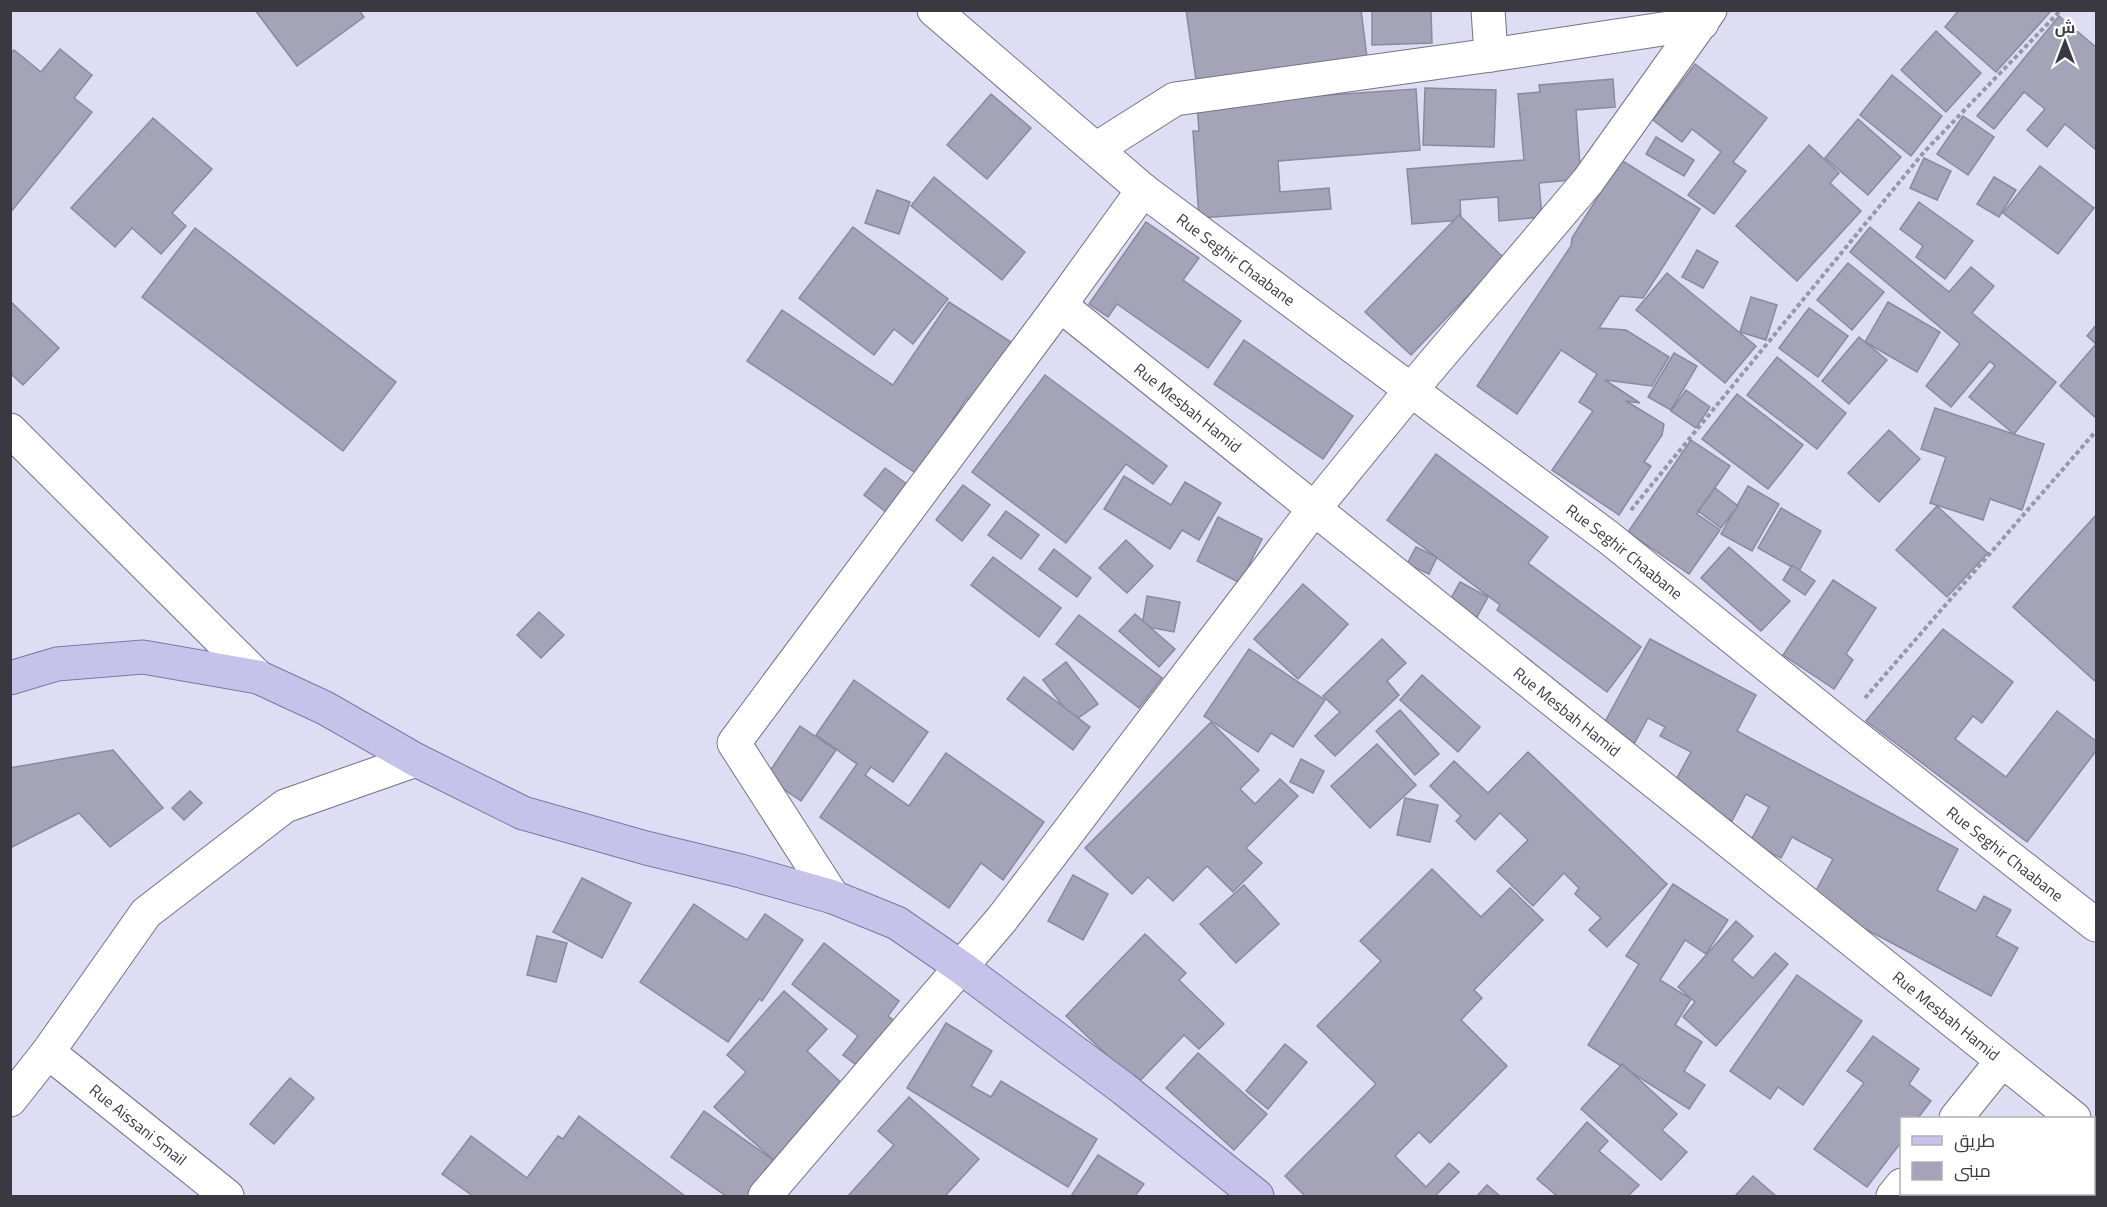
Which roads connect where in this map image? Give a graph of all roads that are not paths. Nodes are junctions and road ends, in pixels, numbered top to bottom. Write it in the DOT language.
graph roads {
  1 [pos="934,10"];
  2 [pos="1488,10"];
  3 [pos="1706,17"];
  4 [pos="1491,55"];
  5 [pos="1096,149"];
  6 [pos="1143,190"];
  7 [pos="1060,305"];
  8 [pos="1411,390"];
  9 [pos="10,429"];
  10 [pos="1314,508"];
  11 [pos="258,677"];
  12 [pos="10,678"];
  13 [pos="416,760"];
  14 [pos="833,897"];
  15 [pos="2097,925"];
  16 [pos="962,968"];
  17 [pos="48,1052"];
  18 [pos="2002,1061"];
  19 [pos="10,1100"];
  20 [pos="1958,1117"];
  21 [pos="2072,1117"];
  22 [pos="227,1197"];
  23 [pos="765,1197"];
  24 [pos="1257,1197"];
  1 -- 5 [label="street, Rue Seghir Chaabane"];
  2 -- 4 [label="street"];
  3 -- 4 [label="street"];
  3 -- 8 [label="street"];
  4 -- 5 [label="street"];
  5 -- 6 [label="street, Rue Seghir Chaabane"];
  6 -- 7 [label="street"];
  6 -- 8 [label="street, Rue Seghir Chaabane"];
  7 -- 10 [label="street, Rue Mesbah Hamid"];
  7 -- 14 [label="street"];
  8 -- 10 [label="street"];
  8 -- 15 [label="street, Rue Seghir Chaabane"];
  9 -- 11 [label="street"];
  10 -- 16 [label="street"];
  10 -- 18 [label="street, Rue Mesbah Hamid"];
  11 -- 12 [label="main road"];
  11 -- 13 [label="main road"];
  13 -- 14 [label="main road"];
  13 -- 17 [label="street"];
  14 -- 16 [label="main road"];
  16 -- 23 [label="street"];
  16 -- 24 [label="main road"];
  17 -- 19 [label="street"];
  17 -- 22 [label="street, Rue Aissani Smail"];
  18 -- 20 [label="street"];
  18 -- 21 [label="street, Rue Mesbah Hamid"];
}
